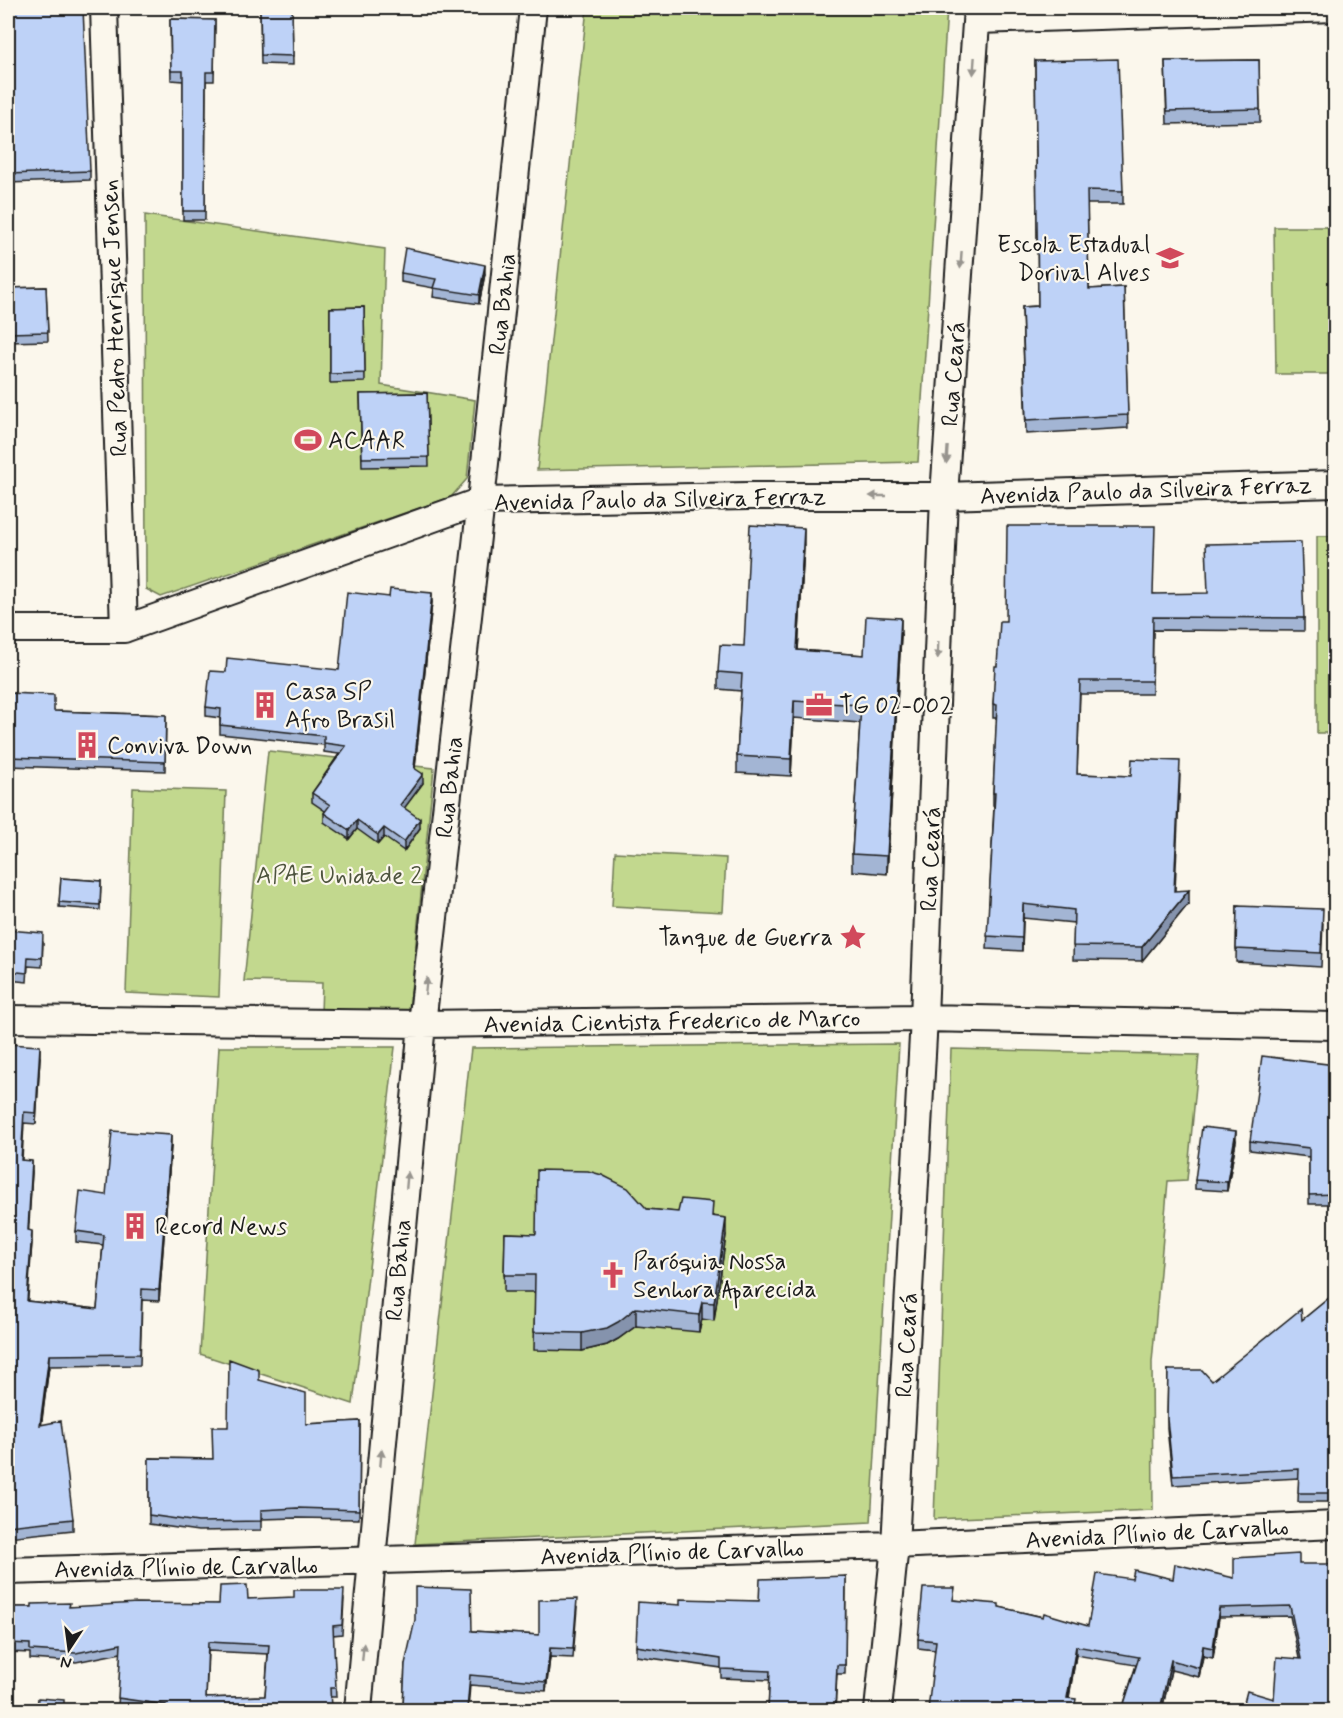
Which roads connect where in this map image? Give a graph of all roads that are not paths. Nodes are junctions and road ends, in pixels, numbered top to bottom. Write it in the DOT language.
graph roads {
  1 [pos="104,8"];
  2 [pos="533,8"];
  3 [pos="1335,8"];
  4 [pos="1218,10"];
  5 [pos="977,14"];
  6 [pos="1335,484"];
  7 [pos="944,496"];
  8 [pos="481,501"];
  9 [pos="8,629"];
  10 [pos="124,629"];
  11 [pos="8,1018"];
  12 [pos="924,1018"];
  13 [pos="422,1024"];
  14 [pos="1335,1026"];
  15 [pos="1335,1525"];
  16 [pos="895,1545"];
  17 [pos="371,1562"];
  18 [pos="8,1571"];
  19 [pos="358,1710"];
  20 [pos="878,1710"];
  1 -- 10 [label="street, Rua Pedro Henrique Jensen"];
  2 -- 8 [label="street, Rua Bahia"];
  3 -- 4 [label="street"];
  4 -- 5 [label="street"];
  5 -- 7 [label="street, Rua Ceará, one-way"];
  6 -- 7 [label="street, Avenida Paulo da Silveira Ferraz"];
  7 -- 8 [label="street, Avenida Paulo da Silveira Ferraz, one-way"];
  7 -- 12 [label="street, Rua Ceará, one-way"];
  8 -- 10 [label="street, Avenida Paulo da Silveira Ferraz"];
  13 -- 8 [label="street, Rua Bahia, one-way"];
  9 -- 10 [label="street, Avenida Paulo da Silveira Ferraz"];
  11 -- 13 [label="street, Avenida Cientista Frederico de Marco"];
  12 -- 13 [label="street, Avenida Cientista Frederico de Marco"];
  12 -- 14 [label="street, Avenida Cientista Frederico de Marco"];
  12 -- 16 [label="street, Rua Ceará"];
  17 -- 13 [label="street, Rua Bahia, one-way"];
  15 -- 16 [label="street, Avenida Plínio de Carvalho"];
  16 -- 17 [label="street, Avenida Plínio de Carvalho"];
  16 -- 20 [label="street, Rua Ceará"];
  17 -- 18 [label="street, Avenida Plínio de Carvalho"];
  19 -- 17 [label="street, Rua Bahia, one-way"];
}
